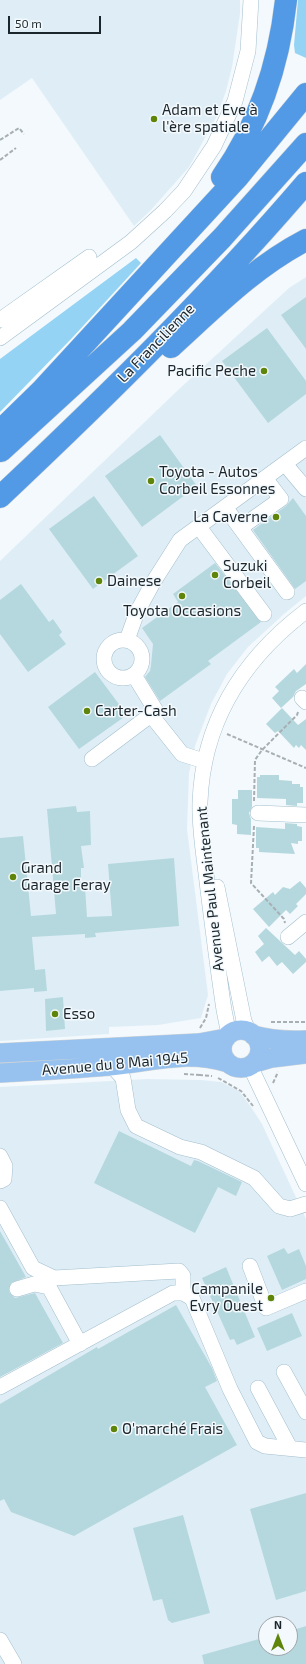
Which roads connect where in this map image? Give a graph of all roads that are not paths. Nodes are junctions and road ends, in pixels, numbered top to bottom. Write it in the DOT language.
graph roads {
  1 [pos="251,0"];
  2 [pos="286,0"];
  3 [pos="306,94"];
  4 [pos="306,144"];
  5 [pos="306,183"];
  6 [pos="194,224"];
  7 [pos="306,240"];
  8 [pos="89,257"];
  9 [pos="0,320"];
  10 [pos="0,338"];
  11 [pos="0,447"];
  12 [pos="306,448"];
  13 [pos="0,452"];
  14 [pos="45,454"];
  15 [pos="285,464"];
  16 [pos="265,478"];
  17 [pos="306,489"];
  18 [pos="0,497"];
  19 [pos="225,508"];
  20 [pos="199,527"];
  21 [pos="240,528"];
  22 [pos="287,592"];
  23 [pos="306,611"];
  24 [pos="264,614"];
  25 [pos="306,622"];
  26 [pos="127,640"];
  27 [pos="134,675"];
  28 [pos="151,715"];
  29 [pos="92,759"];
  30 [pos="204,761"];
  31 [pos="258,813"];
  32 [pos="306,815"];
  33 [pos="306,922"];
  34 [pos="288,937"];
  35 [pos="251,1033"];
  36 [pos="227,1037"];
  37 [pos="306,1040"];
  38 [pos="0,1053"];
  39 [pos="306,1054"];
  40 [pos="228,1063"];
  41 [pos="252,1065"];
  42 [pos="112,1066"];
  43 [pos="0,1068"];
  44 [pos="66,1069"];
  45 [pos="0,1073"];
  46 [pos="0,1156"];
  47 [pos="0,1181"];
  48 [pos="306,1184"];
  49 [pos="306,1204"];
  50 [pos="0,1208"];
  51 [pos="250,1266"];
  52 [pos="17,1289"];
  53 [pos="306,1291"];
  54 [pos="184,1293"];
  55 [pos="80,1344"];
  56 [pos="284,1372"];
  57 [pos="0,1387"];
  58 [pos="258,1388"];
  59 [pos="306,1412"];
  60 [pos="290,1448"];
  61 [pos="306,1450"];
  62 [pos="0,1640"];
  63 [pos="14,1664"];
  1 -- 10 [label="street"];
  2 -- 6 [label="highway"];
  3 -- 6 [label="highway"];
  4 -- 13 [label="highway, La Francilienne"];
  5 -- 14 [label="highway, La Francilienne"];
  6 -- 11 [label="highway"];
  7 -- 14 [label="highway"];
  8 -- 9 [label="street"];
  12 -- 15 [label="street"];
  14 -- 18 [label="highway, La Francilienne"];
  15 -- 16 [label="street"];
  15 -- 17 [label="street"];
  16 -- 19 [label="street"];
  16 -- 21 [label="street"];
  19 -- 20 [label="street"];
  19 -- 21 [label="street"];
  20 -- 24 [label="street"];
  20 -- 26 [label="street"];
  21 -- 22 [label="street"];
  23 -- 30 [label="street, Avenue Paul Maintenant"];
  25 -- 35 [label="street, Avenue Paul Maintenant"];
  26 -- 27 [label="street"];
  26 -- 27 [label="street"];
  27 -- 28 [label="street"];
  28 -- 29 [label="street"];
  28 -- 30 [label="street"];
  30 -- 36 [label="street, Avenue Paul Maintenant"];
  31 -- 32 [label="street"];
  33 -- 34 [label="street"];
  35 -- 36 [label="main road, Avenue du 8 Mai 1945"];
  35 -- 37 [label="main road, Avenue du 8 Mai 1945"];
  35 -- 41 [label="main road"];
  36 -- 38 [label="main road, Avenue du 8 Mai 1945"];
  36 -- 40 [label="main road"];
  39 -- 41 [label="main road, Avenue du 8 Mai 1945"];
  40 -- 41 [label="main road, Avenue du 8 Mai 1945"];
  40 -- 42 [label="main road, Avenue du 8 Mai 1945"];
  41 -- 48 [label="street"];
  42 -- 44 [label="main road, Avenue du 8 Mai 1945"];
  42 -- 49 [label="street"];
  43 -- 44 [label="main road"];
  44 -- 45 [label="main road, Avenue du 8 Mai 1945"];
  46 -- 47 [label="street"];
  50 -- 54 [label="street"];
  51 -- 53 [label="street"];
  52 -- 55 [label="street"];
  54 -- 55 [label="street"];
  54 -- 60 [label="street"];
  55 -- 57 [label="street"];
  56 -- 59 [label="street"];
  58 -- 60 [label="street"];
  60 -- 61 [label="street"];
  62 -- 63 [label="street"];
}
